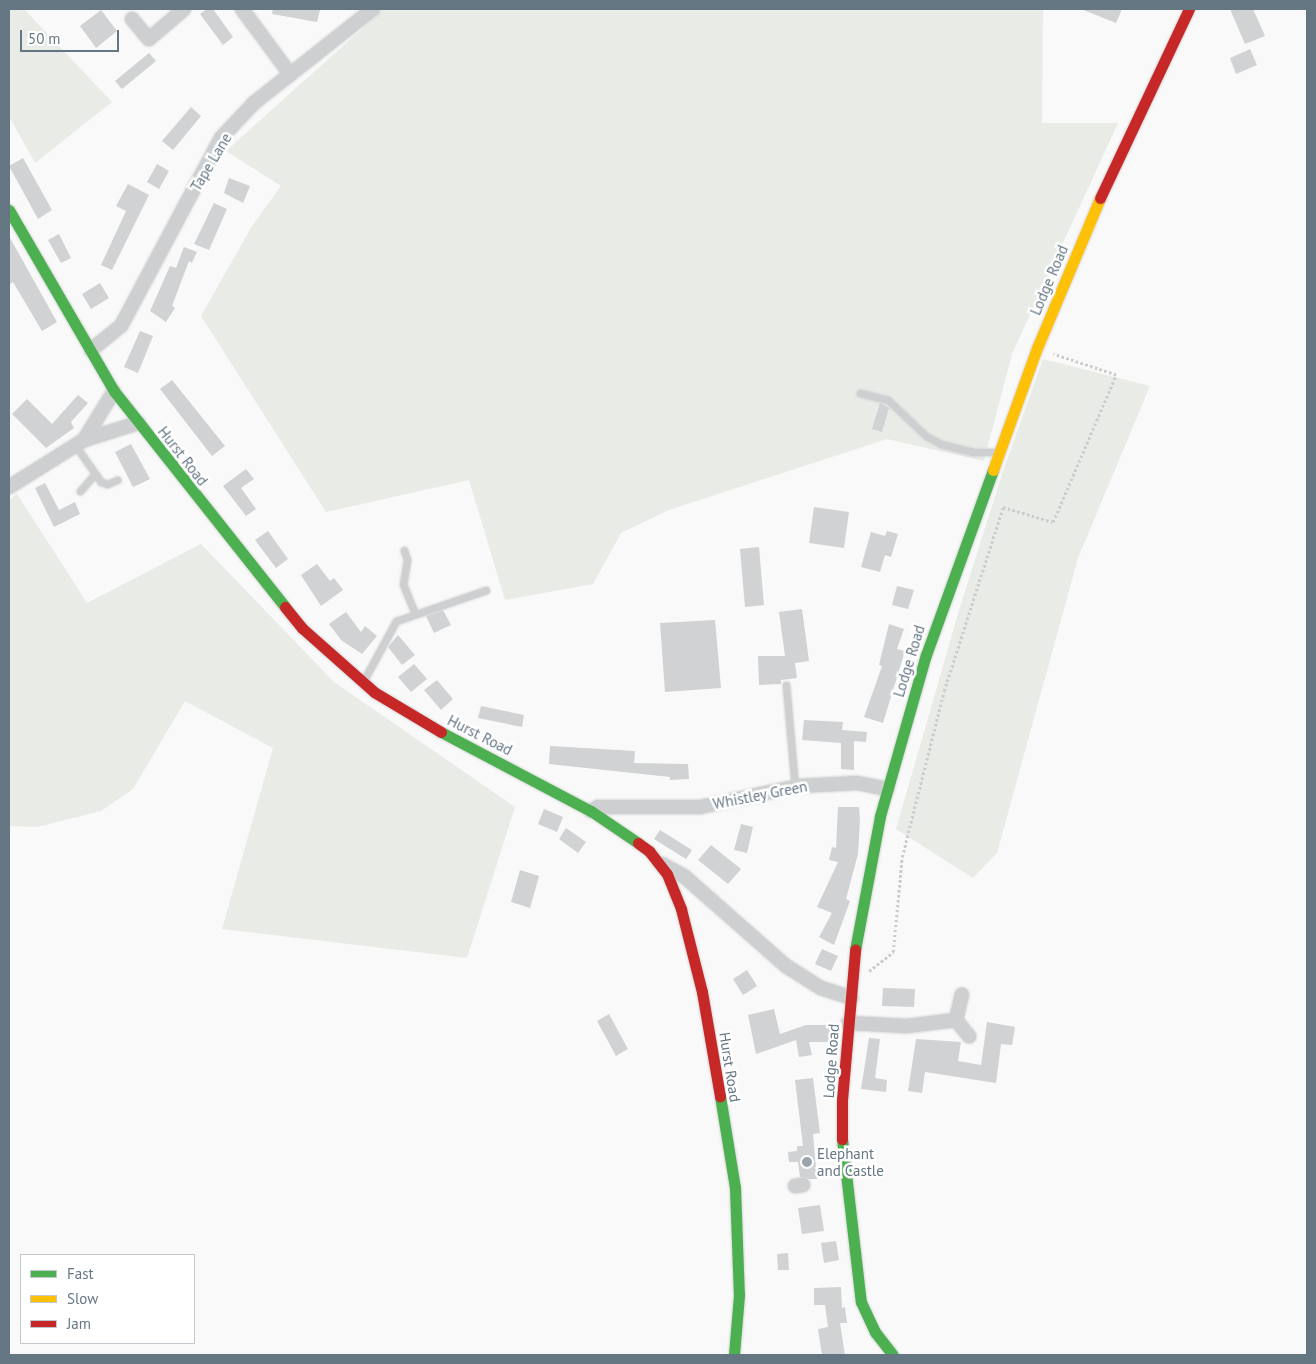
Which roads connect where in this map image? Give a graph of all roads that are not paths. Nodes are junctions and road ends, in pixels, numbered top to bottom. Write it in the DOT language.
graph roads {
  1 [pos="184,9"];
  2 [pos="242,9"];
  3 [pos="373,9"];
  4 [pos="1189,9"];
  5 [pos="132,19"];
  6 [pos="290,74"];
  7 [pos="9,210"];
  8 [pos="91,350"];
  9 [pos="114,391"];
  10 [pos="860,393"];
  11 [pos="138,423"];
  12 [pos="79,442"];
  13 [pos="997,452"];
  14 [pos="95,474"];
  15 [pos="117,480"];
  16 [pos="9,487"];
  17 [pos="80,490"];
  18 [pos="404,550"];
  19 [pos="486,590"];
  20 [pos="415,614"];
  21 [pos="362,683"];
  22 [pos="786,685"];
  23 [pos="795,787"];
  24 [pos="887,789"];
  25 [pos="633,809"];
  26 [pos="591,811"];
  27 [pos="624,832"];
  28 [pos="660,864"];
  29 [pos="707,899"];
  30 [pos="681,909"];
  31 [pos="962,996"];
  32 [pos="851,998"];
  33 [pos="956,1020"];
  34 [pos="848,1023"];
  35 [pos="969,1036"];
  36 [pos="734,1355"];
  37 [pos="893,1355"];
  1 -- 5 [label="street"];
  2 -- 6 [label="street"];
  3 -- 6 [label="street, Tape Lane"];
  4 -- 13 [label="main road, Lodge Road"];
  6 -- 8 [label="street, Tape Lane"];
  7 -- 8 [label="main road, Hurst Road"];
  8 -- 9 [label="main road, Hurst Road"];
  9 -- 11 [label="main road, Hurst Road"];
  9 -- 12 [label="street"];
  10 -- 13 [label="lane"];
  11 -- 12 [label="street"];
  11 -- 21 [label="main road, Hurst Road"];
  12 -- 14 [label="lane"];
  12 -- 16 [label="street"];
  13 -- 24 [label="main road, Lodge Road"];
  14 -- 15 [label="lane"];
  14 -- 17 [label="lane"];
  18 -- 20 [label="lane"];
  19 -- 20 [label="lane"];
  20 -- 21 [label="lane"];
  21 -- 26 [label="main road, Hurst Road"];
  22 -- 23 [label="lane"];
  23 -- 24 [label="street, Whistley Green"];
  23 -- 25 [label="street, Whistley Green"];
  24 -- 32 [label="main road, Lodge Road"];
  25 -- 26 [label="street, Whistley Green"];
  25 -- 27 [label="street"];
  26 -- 27 [label="main road, Hurst Road"];
  27 -- 28 [label="main road, Hurst Road"];
  28 -- 29 [label="street"];
  28 -- 30 [label="main road, Hurst Road"];
  29 -- 30 [label="street"];
  29 -- 32 [label="street"];
  30 -- 36 [label="main road, Hurst Road"];
  31 -- 33 [label="street"];
  32 -- 34 [label="main road, Lodge Road"];
  33 -- 34 [label="street"];
  33 -- 35 [label="street"];
  34 -- 37 [label="main road, Lodge Road"];
}
